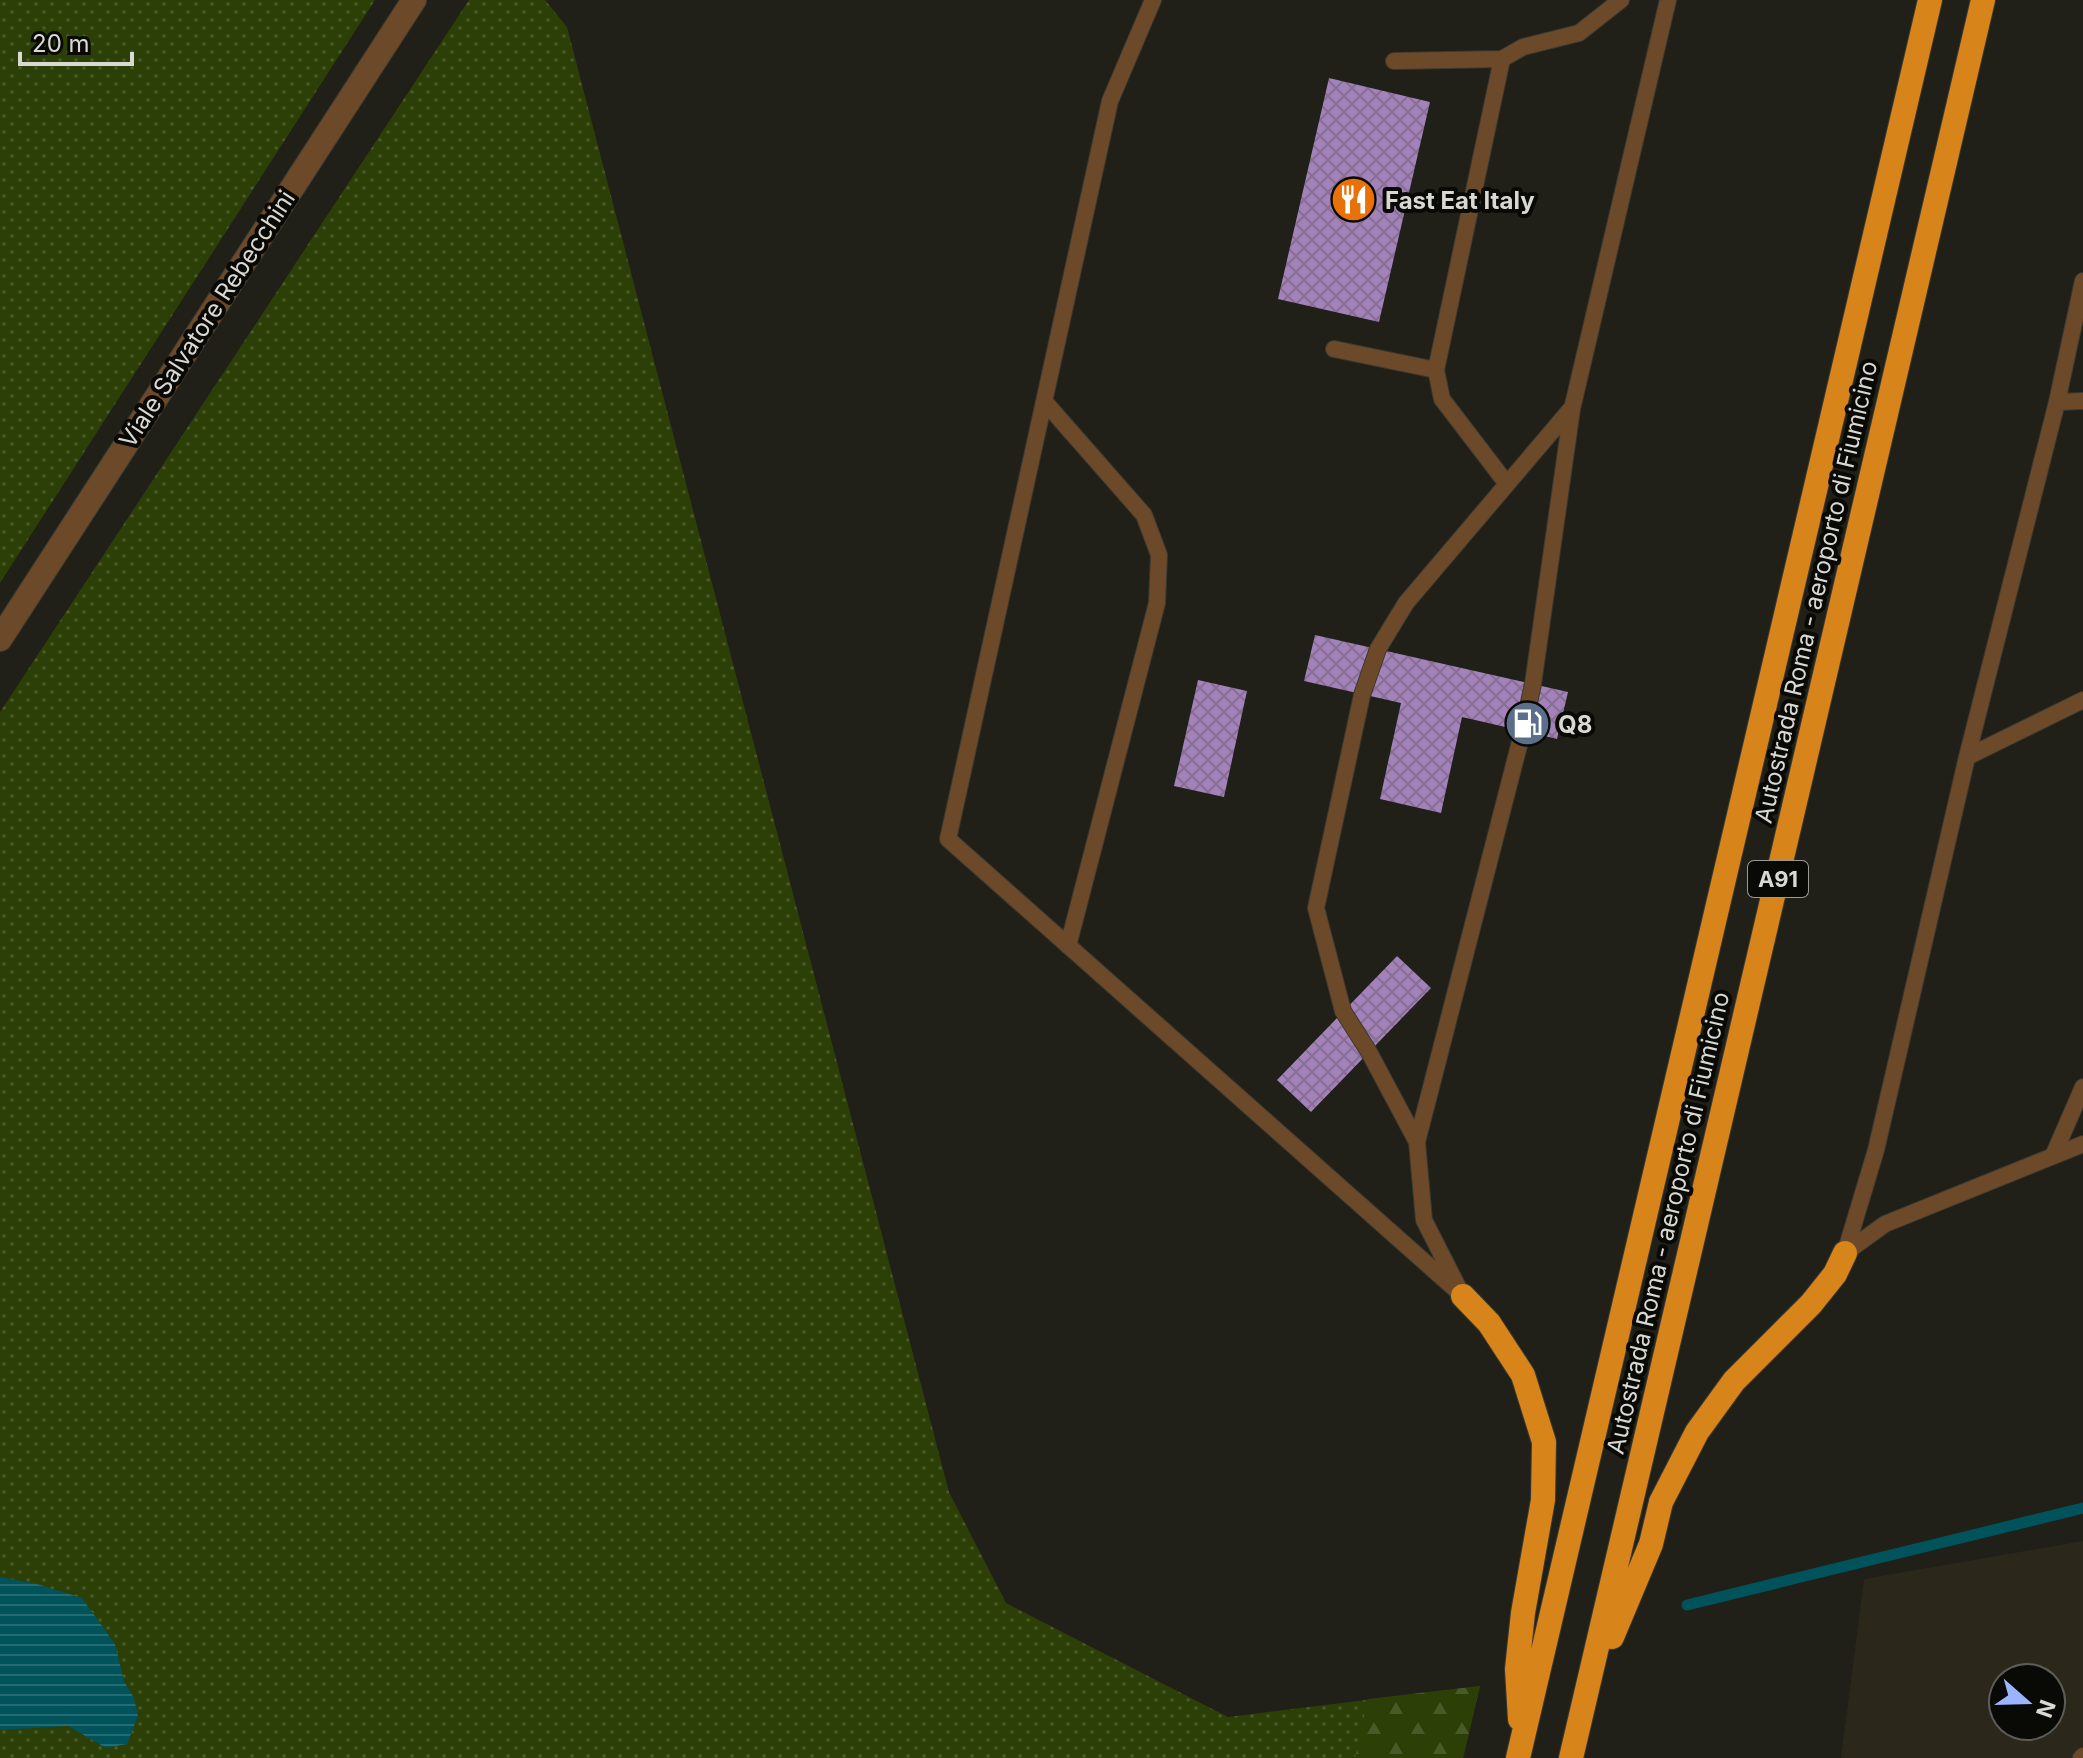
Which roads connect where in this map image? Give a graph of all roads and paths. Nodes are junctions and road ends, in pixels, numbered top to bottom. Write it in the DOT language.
graph roads {
  1 [pos="414,0"];
  2 [pos="1153,0"];
  3 [pos="1621,0"];
  4 [pos="1668,0"];
  5 [pos="1930,0"];
  6 [pos="1983,0"];
  7 [pos="1502,59"];
  8 [pos="1394,61"];
  9 [pos="2083,281"];
  10 [pos="1334,349"];
  11 [pos="1436,370"];
  12 [pos="1044,401"];
  13 [pos="2083,401"];
  14 [pos="2057,402"];
  15 [pos="1572,409"];
  16 [pos="1507,484"];
  17 [pos="0,639"];
  18 [pos="2083,700"];
  19 [pos="1967,757"];
  20 [pos="1068,946"];
  21 [pos="2083,1087"];
  22 [pos="1417,1142"];
  23 [pos="2083,1144"];
  24 [pos="2053,1156"];
  25 [pos="1845,1253"];
  26 [pos="1463,1296"];
  27 [pos="1582,1714"];
  28 [pos="1519,1752"];
  29 [pos="1571,1758"];
  1 -- 17 [label="street, Viale Salvatore Rebecchini"];
  2 -- 12 [label="lane"];
  3 -- 7 [label="lane"];
  4 -- 15 [label="lane"];
  5 -- 28 [label="highway, Autostrada Roma - aeroporto di Fiumicino / A91"];
  6 -- 27 [label="highway, Autostrada Roma - aeroporto di Fiumicino / A91"];
  7 -- 8 [label="lane"];
  7 -- 11 [label="lane"];
  9 -- 14 [label="lane"];
  10 -- 11 [label="lane"];
  11 -- 16 [label="lane"];
  12 -- 20 [label="lane"];
  12 -- 20 [label="lane"];
  13 -- 14 [label="lane"];
  14 -- 19 [label="lane"];
  15 -- 16 [label="lane"];
  15 -- 22 [label="lane"];
  16 -- 22 [label="lane"];
  18 -- 19 [label="lane"];
  19 -- 25 [label="lane"];
  20 -- 26 [label="lane"];
  21 -- 24 [label="lane"];
  22 -- 26 [label="lane"];
  23 -- 24 [label="lane"];
  24 -- 25 [label="lane"];
  25 -- 27 [label="highway"];
  26 -- 28 [label="highway"];
  27 -- 29 [label="highway, Autostrada Roma - aeroporto di Fiumicino / A91"];
}
